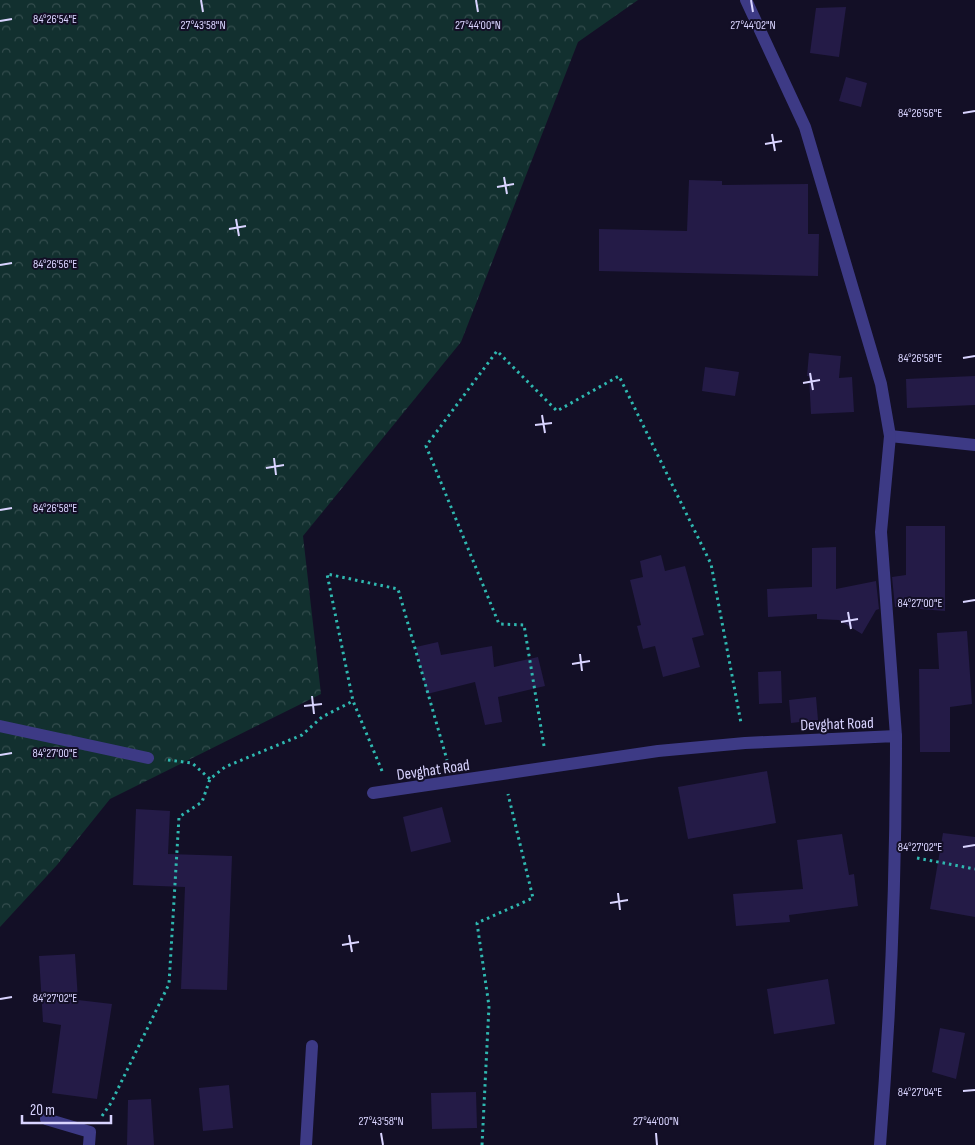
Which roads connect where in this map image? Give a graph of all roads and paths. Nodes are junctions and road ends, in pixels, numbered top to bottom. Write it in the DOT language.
graph roads {
  1 [pos="746,0"];
  2 [pos="890,436"];
  3 [pos="975,445"];
  4 [pos="353,700"];
  5 [pos="0,726"];
  6 [pos="896,736"];
  7 [pos="745,743"];
  8 [pos="148,758"];
  9 [pos="547,766"];
  10 [pos="504,774"];
  11 [pos="210,779"];
  12 [pos="472,780"];
  13 [pos="407,789"];
  14 [pos="374,793"];
  15 [pos="896,854"];
  16 [pos="975,869"];
  17 [pos="312,1046"];
  18 [pos="46,1119"];
  19 [pos="90,1139"];
  20 [pos="306,1145"];
  21 [pos="482,1145"];
  22 [pos="880,1145"];
  1 -- 2 [label="street"];
  2 -- 3 [label="street"];
  2 -- 6 [label="street"];
  4 -- 11 [label="path"];
  4 -- 12 [label="path"];
  4 -- 13 [label="path"];
  5 -- 8 [label="street"];
  6 -- 7 [label="street, Devghat Road"];
  6 -- 15 [label="street, Devghat Road"];
  7 -- 9 [label="street, Devghat Road"];
  7 -- 9 [label="path"];
  8 -- 11 [label="path"];
  9 -- 10 [label="street, Devghat Road"];
  10 -- 12 [label="street, Devghat Road"];
  10 -- 21 [label="path"];
  11 -- 19 [label="path"];
  12 -- 13 [label="street, Devghat Road"];
  13 -- 14 [label="street, Devghat Road"];
  15 -- 16 [label="path"];
  15 -- 22 [label="street, Devghat Road"];
  17 -- 20 [label="street"];
  18 -- 19 [label="street"];
}
